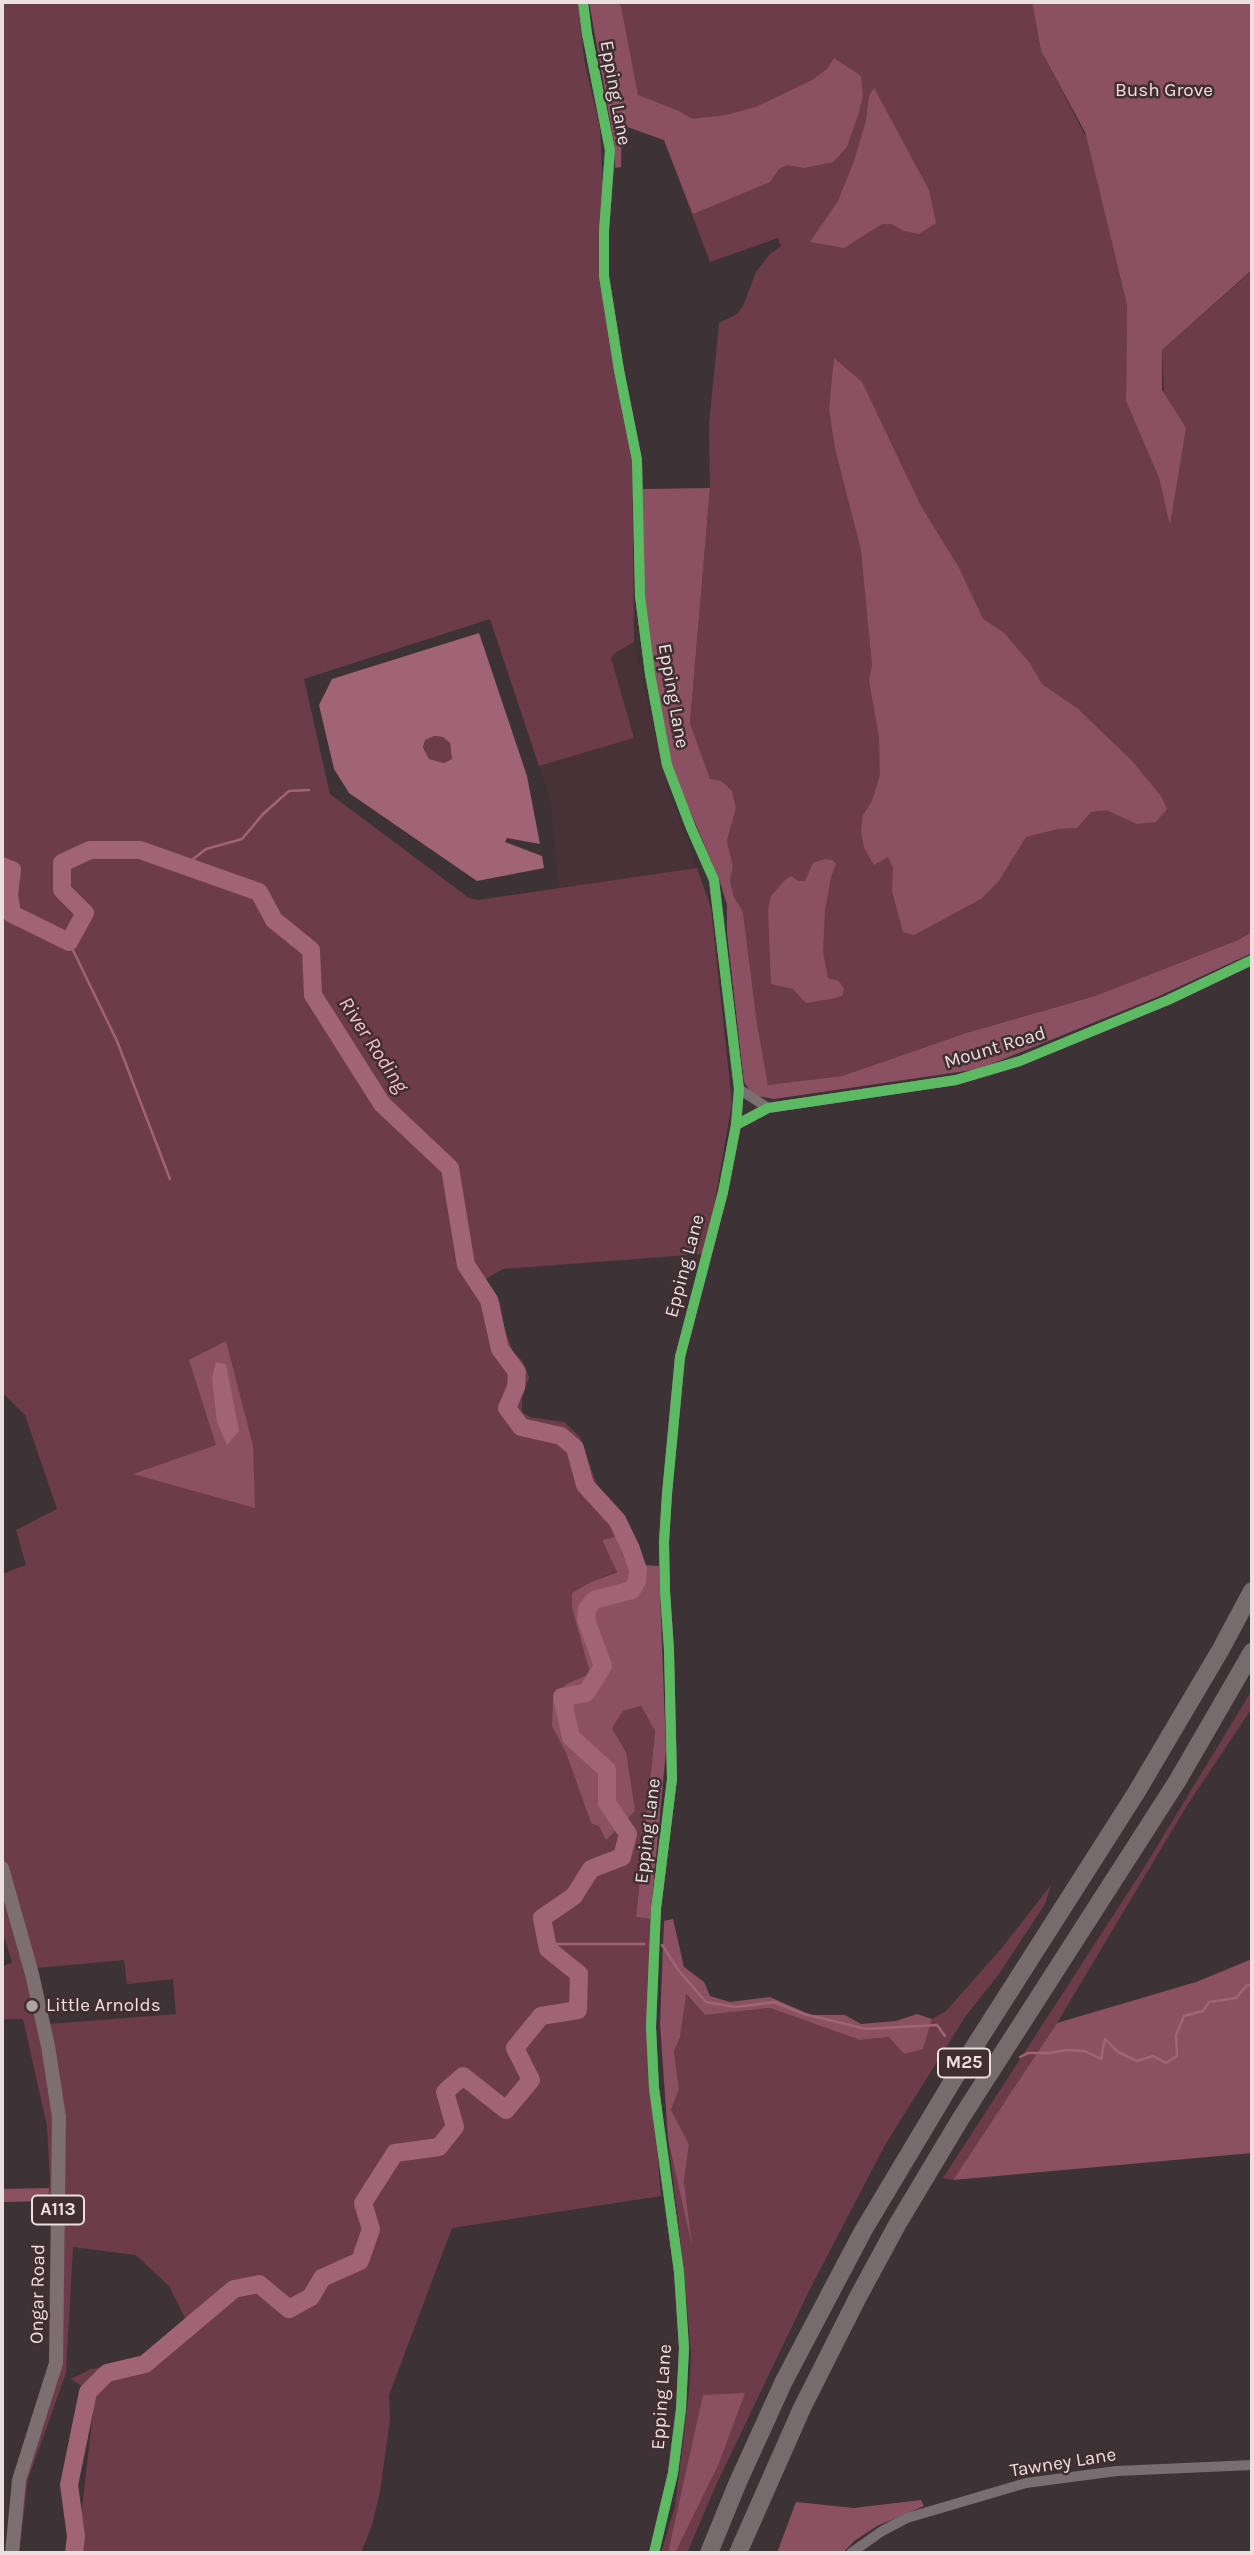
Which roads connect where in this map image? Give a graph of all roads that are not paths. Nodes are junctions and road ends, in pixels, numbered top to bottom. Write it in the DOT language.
graph roads {
  1 [pos="583,2"];
  2 [pos="1252,960"];
  3 [pos="739,1089"];
  4 [pos="768,1108"];
  5 [pos="736,1125"];
  6 [pos="1252,1591"];
  7 [pos="1252,1652"];
  8 [pos="2,1868"];
  9 [pos="1252,2465"];
  10 [pos="12,2553"];
  11 [pos="654,2553"];
  12 [pos="709,2553"];
  13 [pos="738,2553"];
  14 [pos="851,2553"];
  1 -- 3 [label="street, Epping Lane"];
  2 -- 4 [label="street, Mount Road"];
  3 -- 4 [label="street"];
  3 -- 5 [label="street, Epping Lane"];
  4 -- 5 [label="street, Mount Road"];
  5 -- 11 [label="street, Epping Lane"];
  6 -- 12 [label="highway, M25"];
  7 -- 13 [label="highway, M25"];
  8 -- 10 [label="main road, Ongar Road / A113"];
  9 -- 14 [label="street, Tawney Lane"];
}
